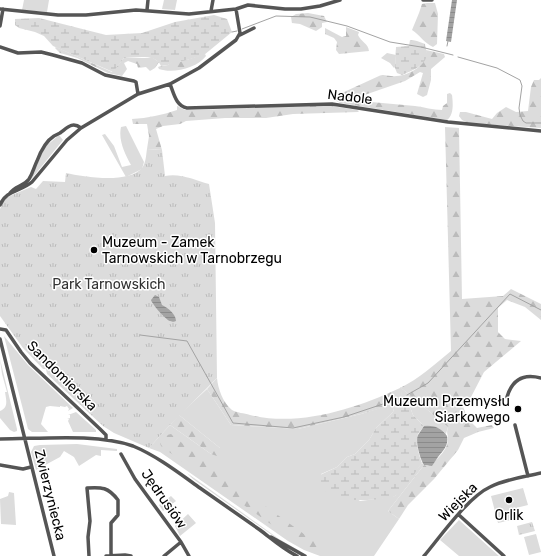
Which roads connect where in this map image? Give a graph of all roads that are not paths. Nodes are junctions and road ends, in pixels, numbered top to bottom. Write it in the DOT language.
graph roads {
  1 [pos="148,0"];
  2 [pos="213,0"];
  3 [pos="340,0"];
  4 [pos="423,0"];
  5 [pos="432,0"];
  6 [pos="1,9"];
  7 [pos="236,9"];
  8 [pos="147,10"];
  9 [pos="212,11"];
  10 [pos="0,26"];
  11 [pos="254,28"];
  12 [pos="240,35"];
  13 [pos="0,47"];
  14 [pos="170,84"];
  15 [pos="138,94"];
  16 [pos="81,128"];
  17 [pos="541,131"];
  18 [pos="10,193"];
  19 [pos="0,205"];
  20 [pos="0,329"];
  21 [pos="0,339"];
  22 [pos="541,378"];
  23 [pos="507,398"];
  24 [pos="516,425"];
  25 [pos="0,439"];
  26 [pos="24,439"];
  27 [pos="106,440"];
  28 [pos="122,454"];
  29 [pos="0,465"];
  30 [pos="31,466"];
  31 [pos="541,473"];
  32 [pos="528,476"];
  33 [pos="458,515"];
  34 [pos="262,531"];
  35 [pos="181,542"];
  36 [pos="111,555"];
  37 [pos="54,556"];
  38 [pos="89,556"];
  39 [pos="106,556"];
  40 [pos="131,556"];
  41 [pos="164,556"];
  42 [pos="189,556"];
  43 [pos="296,556"];
  44 [pos="305,556"];
  45 [pos="424,556"];
  46 [pos="504,556"];
  1 -- 8 [label="street"];
  2 -- 9 [label="street"];
  3 -- 7 [label="street"];
  4 -- 5 [label="street"];
  6 -- 8 [label="street"];
  6 -- 10 [label="street"];
  7 -- 9 [label="street"];
  7 -- 12 [label="street"];
  8 -- 9 [label="street"];
  11 -- 12 [label="street"];
  12 -- 14 [label="street"];
  13 -- 15 [label="street"];
  14 -- 15 [label="street"];
  14 -- 17 [label="street, Nadole"];
  15 -- 16 [label="street"];
  16 -- 18 [label="street"];
  16 -- 18 [label="street"];
  18 -- 19 [label="street"];
  20 -- 27 [label="street, Sandomierska"];
  21 -- 26 [label="street, Zwierzyniecka"];
  22 -- 23 [label="street"];
  24 -- 32 [label="street"];
  25 -- 26 [label="street"];
  26 -- 27 [label="street"];
  26 -- 30 [label="street, Zwierzyniecka"];
  27 -- 34 [label="street"];
  28 -- 35 [label="street, Jędrusiów"];
  29 -- 30 [label="street"];
  30 -- 37 [label="street, Zwierzyniecka"];
  31 -- 32 [label="street, Wiejska"];
  32 -- 33 [label="street, Wiejska"];
  33 -- 45 [label="street, Wiejska"];
  33 -- 46 [label="street"];
  34 -- 43 [label="street"];
  34 -- 44 [label="street"];
  35 -- 41 [label="street"];
  35 -- 42 [label="street, Jędrusiów"];
  36 -- 38 [label="street"];
  36 -- 39 [label="street"];
  36 -- 40 [label="street"];
}
